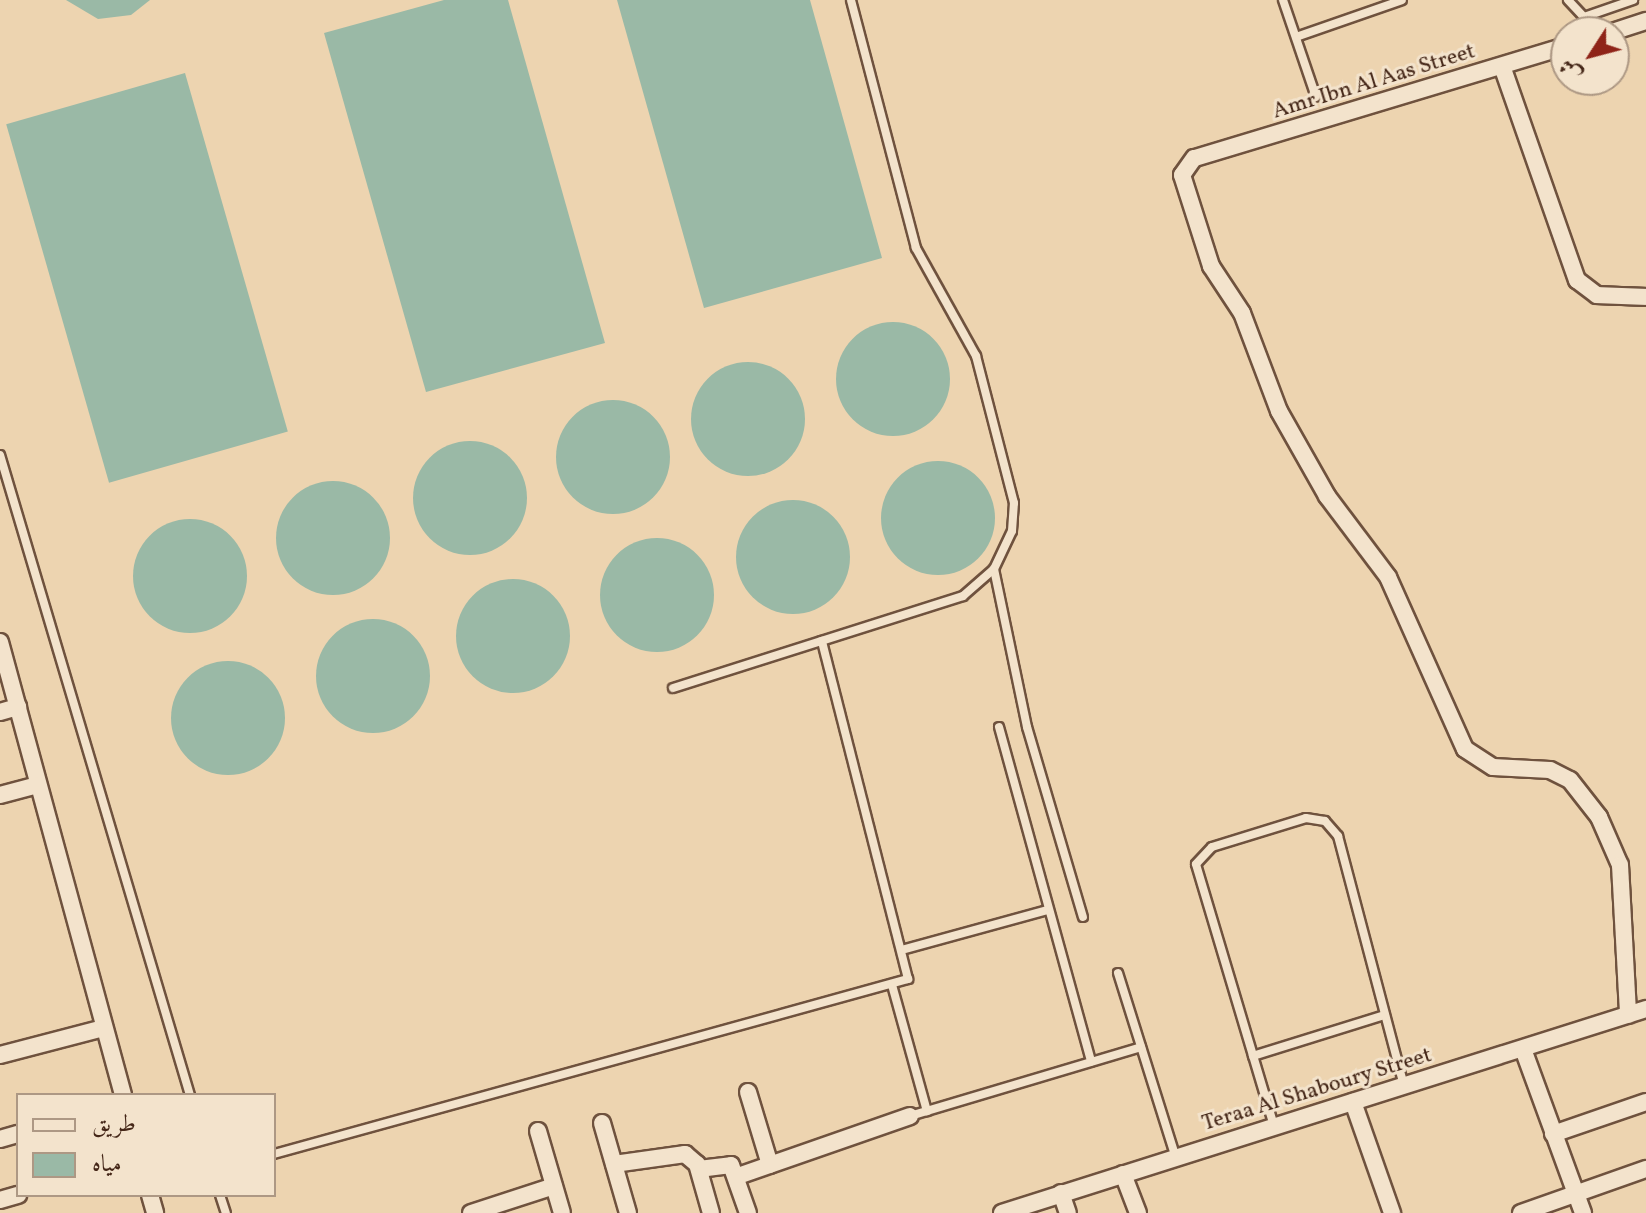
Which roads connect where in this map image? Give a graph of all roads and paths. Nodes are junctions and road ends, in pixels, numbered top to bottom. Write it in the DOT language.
graph roads {
  1 [pos="851,0"];
  2 [pos="1283,0"];
  3 [pos="1402,0"];
  4 [pos="1568,0"];
  5 [pos="1633,0"];
  6 [pos="1296,37"];
  7 [pos="1550,51"];
  8 [pos="1502,66"];
  9 [pos="1316,97"];
  10 [pos="1646,297"];
  11 [pos="0,455"];
  12 [pos="994,569"];
  13 [pos="822,641"];
  14 [pos="0,642"];
  15 [pos="673,688"];
  16 [pos="18,707"];
  17 [pos="0,712"];
  18 [pos="999,727"];
  19 [pos="38,785"];
  20 [pos="0,795"];
  21 [pos="1048,910"];
  22 [pos="1083,917"];
  23 [pos="905,949"];
  24 [pos="1118,973"];
  25 [pos="892,985"];
  26 [pos="1646,1009"];
  27 [pos="1385,1015"];
  28 [pos="1628,1015"];
  29 [pos="104,1028"];
  30 [pos="1141,1047"];
  31 [pos="1523,1049"];
  32 [pos="0,1055"];
  33 [pos="1253,1056"];
  34 [pos="1091,1062"];
  35 [pos="1404,1086"];
  36 [pos="748,1092"];
  37 [pos="122,1093"];
  38 [pos="189,1093"];
  39 [pos="1353,1102"];
  40 [pos="1646,1102"];
  41 [pos="927,1111"];
  42 [pos="910,1116"];
  43 [pos="602,1123"];
  44 [pos="1274,1127"];
  45 [pos="538,1131"];
  46 [pos="1553,1134"];
  47 [pos="276,1153"];
  48 [pos="1176,1158"];
  49 [pos="614,1164"];
  50 [pos="770,1165"];
  51 [pos="699,1169"];
  52 [pos="1646,1169"];
  53 [pos="1123,1174"];
  54 [pos="738,1176"];
  55 [pos="554,1186"];
  56 [pos="1061,1193"];
  57 [pos="1576,1193"];
  58 [pos="471,1213"];
  59 [pos="562,1213"];
  60 [pos="628,1213"];
  61 [pos="711,1213"];
  62 [pos="748,1213"];
  63 [pos="1002,1213"];
  64 [pos="1068,1213"];
  65 [pos="1138,1213"];
  66 [pos="1392,1213"];
  67 [pos="1521,1213"];
  68 [pos="1583,1213"];
  1 -- 12 [label="lane"];
  2 -- 6 [label="lane"];
  3 -- 6 [label="lane"];
  4 -- 5 [label="lane"];
  6 -- 9 [label="lane"];
  7 -- 8 [label="street, Amr Ibn Al Aas Street"];
  8 -- 10 [label="street"];
  8 -- 28 [label="street, Amr Ibn Al Aas Street"];
  11 -- 38 [label="lane"];
  12 -- 13 [label="lane"];
  12 -- 22 [label="lane"];
  13 -- 15 [label="lane"];
  13 -- 23 [label="lane"];
  14 -- 16 [label="street"];
  16 -- 17 [label="street"];
  16 -- 19 [label="street"];
  18 -- 21 [label="lane"];
  19 -- 20 [label="street"];
  19 -- 29 [label="street"];
  21 -- 23 [label="lane"];
  21 -- 34 [label="lane"];
  23 -- 25 [label="lane"];
  24 -- 30 [label="lane"];
  25 -- 41 [label="lane"];
  25 -- 47 [label="lane"];
  26 -- 28 [label="street, Teraa Al Shaboury Street"];
  27 -- 33 [label="lane"];
  27 -- 33 [label="lane"];
  27 -- 35 [label="lane"];
  28 -- 31 [label="street, Teraa Al Shaboury Street"];
  29 -- 32 [label="street"];
  29 -- 37 [label="street"];
  30 -- 34 [label="lane"];
  30 -- 48 [label="lane"];
  31 -- 35 [label="street, Teraa Al Shaboury Street"];
  31 -- 46 [label="street"];
  33 -- 44 [label="lane"];
  34 -- 41 [label="lane"];
  35 -- 39 [label="street, Teraa Al Shaboury Street"];
  36 -- 50 [label="street"];
  39 -- 44 [label="street, Teraa Al Shaboury Street"];
  39 -- 66 [label="street"];
  40 -- 46 [label="street"];
  41 -- 42 [label="lane"];
  42 -- 50 [label="street"];
  43 -- 49 [label="street"];
  44 -- 48 [label="street, Teraa Al Shaboury Street"];
  45 -- 55 [label="street"];
  46 -- 57 [label="street"];
  48 -- 53 [label="street, Teraa Al Shaboury Street"];
  49 -- 51 [label="street"];
  49 -- 60 [label="street"];
  50 -- 54 [label="street"];
  51 -- 54 [label="street"];
  51 -- 61 [label="street"];
  52 -- 57 [label="street"];
  53 -- 56 [label="street, Teraa Al Shaboury Street"];
  53 -- 65 [label="street"];
  54 -- 62 [label="street"];
  55 -- 58 [label="street"];
  55 -- 59 [label="street"];
  56 -- 63 [label="street, Teraa Al Shaboury Street"];
  56 -- 64 [label="street"];
  57 -- 67 [label="street"];
  57 -- 68 [label="street"];
}
